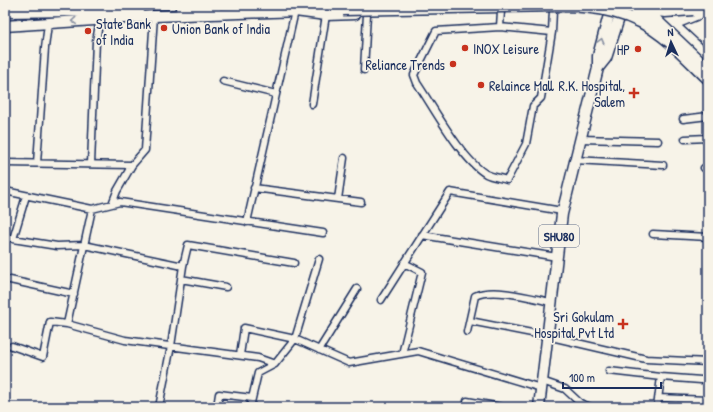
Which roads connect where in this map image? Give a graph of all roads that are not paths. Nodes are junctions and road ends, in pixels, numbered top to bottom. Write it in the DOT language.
graph roads {
  1 [pos="623,5"];
  2 [pos="199,6"];
  3 [pos="255,6"];
  4 [pos="639,6"];
  5 [pos="654,6"];
  6 [pos="708,6"];
  7 [pos="82,8"];
  8 [pos="292,8"];
  9 [pos="695,8"];
  10 [pos="9,10"];
  11 [pos="553,10"];
  12 [pos="708,10"];
  13 [pos="501,11"];
  14 [pos="367,14"];
  15 [pos="326,15"];
  16 [pos="154,16"];
  17 [pos="614,16"];
  18 [pos="100,19"];
  19 [pos="48,24"];
  20 [pos="673,24"];
  21 [pos="5,26"];
  22 [pos="650,27"];
  23 [pos="500,28"];
  24 [pos="552,32"];
  25 [pos="708,57"];
  26 [pos="708,62"];
  27 [pos="708,69"];
  28 [pos="364,70"];
  29 [pos="708,75"];
  30 [pos="708,79"];
  31 [pos="222,81"];
  32 [pos="708,83"];
  33 [pos="276,94"];
  34 [pos="312,104"];
  35 [pos="708,116"];
  36 [pos="683,119"];
  37 [pos="708,138"];
  38 [pos="580,139"];
  39 [pos="685,139"];
  40 [pos="658,141"];
  41 [pos="344,158"];
  42 [pos="575,160"];
  43 [pos="5,163"];
  44 [pos="37,163"];
  45 [pos="91,164"];
  46 [pos="132,165"];
  47 [pos="663,165"];
  48 [pos="254,188"];
  49 [pos="5,191"];
  50 [pos="26,196"];
  51 [pos="338,199"];
  52 [pos="361,202"];
  53 [pos="112,204"];
  54 [pos="92,209"];
  55 [pos="562,211"];
  56 [pos="247,222"];
  57 [pos="323,233"];
  58 [pos="653,234"];
  59 [pos="422,235"];
  60 [pos="708,237"];
  61 [pos="84,245"];
  62 [pos="556,257"];
  63 [pos="319,259"];
  64 [pos="294,263"];
  65 [pos="404,263"];
  66 [pos="184,266"];
  67 [pos="181,279"];
  68 [pos="10,280"];
  69 [pos="226,287"];
  70 [pos="357,289"];
  71 [pos="74,294"];
  72 [pos="381,300"];
  73 [pos="551,302"];
  74 [pos="470,321"];
  75 [pos="67,324"];
  76 [pos="467,332"];
  77 [pos="547,336"];
  78 [pos="295,339"];
  79 [pos="12,346"];
  80 [pos="171,346"];
  81 [pos="319,350"];
  82 [pos="402,354"];
  83 [pos="240,355"];
  84 [pos="708,362"];
  85 [pos="275,364"];
  86 [pos="609,371"];
  87 [pos="661,377"];
  88 [pos="701,380"];
  89 [pos="542,384"];
  90 [pos="252,398"];
  91 [pos="659,398"];
  92 [pos="708,400"];
  93 [pos="467,401"];
  94 [pos="159,407"];
  95 [pos="217,407"];
  96 [pos="250,407"];
  97 [pos="501,407"];
  98 [pos="539,407"];
  99 [pos="590,407"];
  100 [pos="657,407"];
  1 -- 4 [label="main road, bridge"];
  1 -- 22 [label="main road"];
  2 -- 3 [label="main road"];
  2 -- 7 [label="main road"];
  3 -- 8 [label="main road"];
  4 -- 5 [label="main road"];
  4 -- 9 [label="main road, bridge"];
  4 -- 26 [label="main road, bridge"];
  4 -- 27 [label="main road, bridge"];
  4 -- 29 [label="main road, bridge"];
  5 -- 9 [label="main road"];
  5 -- 20 [label="main road"];
  6 -- 9 [label="main road"];
  7 -- 10 [label="main road"];
  8 -- 15 [label="main road"];
  8 -- 16 [label="main road"];
  8 -- 30 [label="main road, bridge"];
  8 -- 33 [label="street"];
  11 -- 13 [label="main road"];
  11 -- 17 [label="main road"];
  11 -- 24 [label="street"];
  12 -- 20 [label="main road"];
  13 -- 14 [label="main road"];
  13 -- 23 [label="street"];
  14 -- 15 [label="main road"];
  14 -- 28 [label="street"];
  15 -- 34 [label="street"];
  16 -- 18 [label="main road"];
  16 -- 46 [label="street"];
  17 -- 22 [label="main road"];
  17 -- 38 [label="main road, SHU80"];
  18 -- 19 [label="main road, one-way"];
  18 -- 45 [label="street"];
  19 -- 21 [label="main road"];
  19 -- 44 [label="street"];
  20 -- 22 [label="main road"];
  20 -- 25 [label="main road"];
  22 -- 32 [label="main road"];
  23 -- 24 [label="street"];
  23 -- 24 [label="street"];
  31 -- 33 [label="street"];
  33 -- 48 [label="street"];
  35 -- 36 [label="street"];
  37 -- 39 [label="street"];
  38 -- 40 [label="street"];
  38 -- 42 [label="main road, SHU80"];
  41 -- 51 [label="street"];
  42 -- 47 [label="street"];
  42 -- 55 [label="main road, SHU80"];
  43 -- 44 [label="street"];
  44 -- 45 [label="street"];
  45 -- 46 [label="street"];
  46 -- 53 [label="street"];
  48 -- 51 [label="street"];
  48 -- 56 [label="street"];
  49 -- 50 [label="street"];
  50 -- 54 [label="street"];
  50 -- 61 [label="street"];
  51 -- 52 [label="street"];
  53 -- 54 [label="street"];
  53 -- 56 [label="street"];
  54 -- 61 [label="street"];
  55 -- 59 [label="street"];
  55 -- 62 [label="main road, SHU80"];
  56 -- 57 [label="street"];
  58 -- 60 [label="street"];
  59 -- 62 [label="street"];
  59 -- 65 [label="street"];
  61 -- 66 [label="street"];
  61 -- 71 [label="street"];
  62 -- 73 [label="main road, SHU80"];
  63 -- 78 [label="street"];
  64 -- 66 [label="street"];
  65 -- 72 [label="street"];
  65 -- 82 [label="street"];
  66 -- 67 [label="street"];
  67 -- 69 [label="street"];
  67 -- 80 [label="street"];
  68 -- 71 [label="street"];
  70 -- 81 [label="street"];
  71 -- 75 [label="street"];
  73 -- 74 [label="street"];
  73 -- 77 [label="main road, SHU80"];
  74 -- 76 [label="street"];
  74 -- 77 [label="street"];
  75 -- 79 [label="street"];
  75 -- 80 [label="street"];
  77 -- 84 [label="street"];
  77 -- 89 [label="main road, SHU80"];
  78 -- 81 [label="street"];
  78 -- 83 [label="street"];
  78 -- 85 [label="street"];
  80 -- 83 [label="street"];
  80 -- 94 [label="street"];
  81 -- 82 [label="street"];
  82 -- 89 [label="street"];
  83 -- 85 [label="street"];
  85 -- 90 [label="street"];
  86 -- 87 [label="street"];
  87 -- 88 [label="street"];
  87 -- 91 [label="street"];
  89 -- 98 [label="main road, SHU80"];
  89 -- 99 [label="street"];
  90 -- 95 [label="street"];
  90 -- 96 [label="street"];
  91 -- 92 [label="street"];
  91 -- 100 [label="street"];
  93 -- 97 [label="street"];
}
